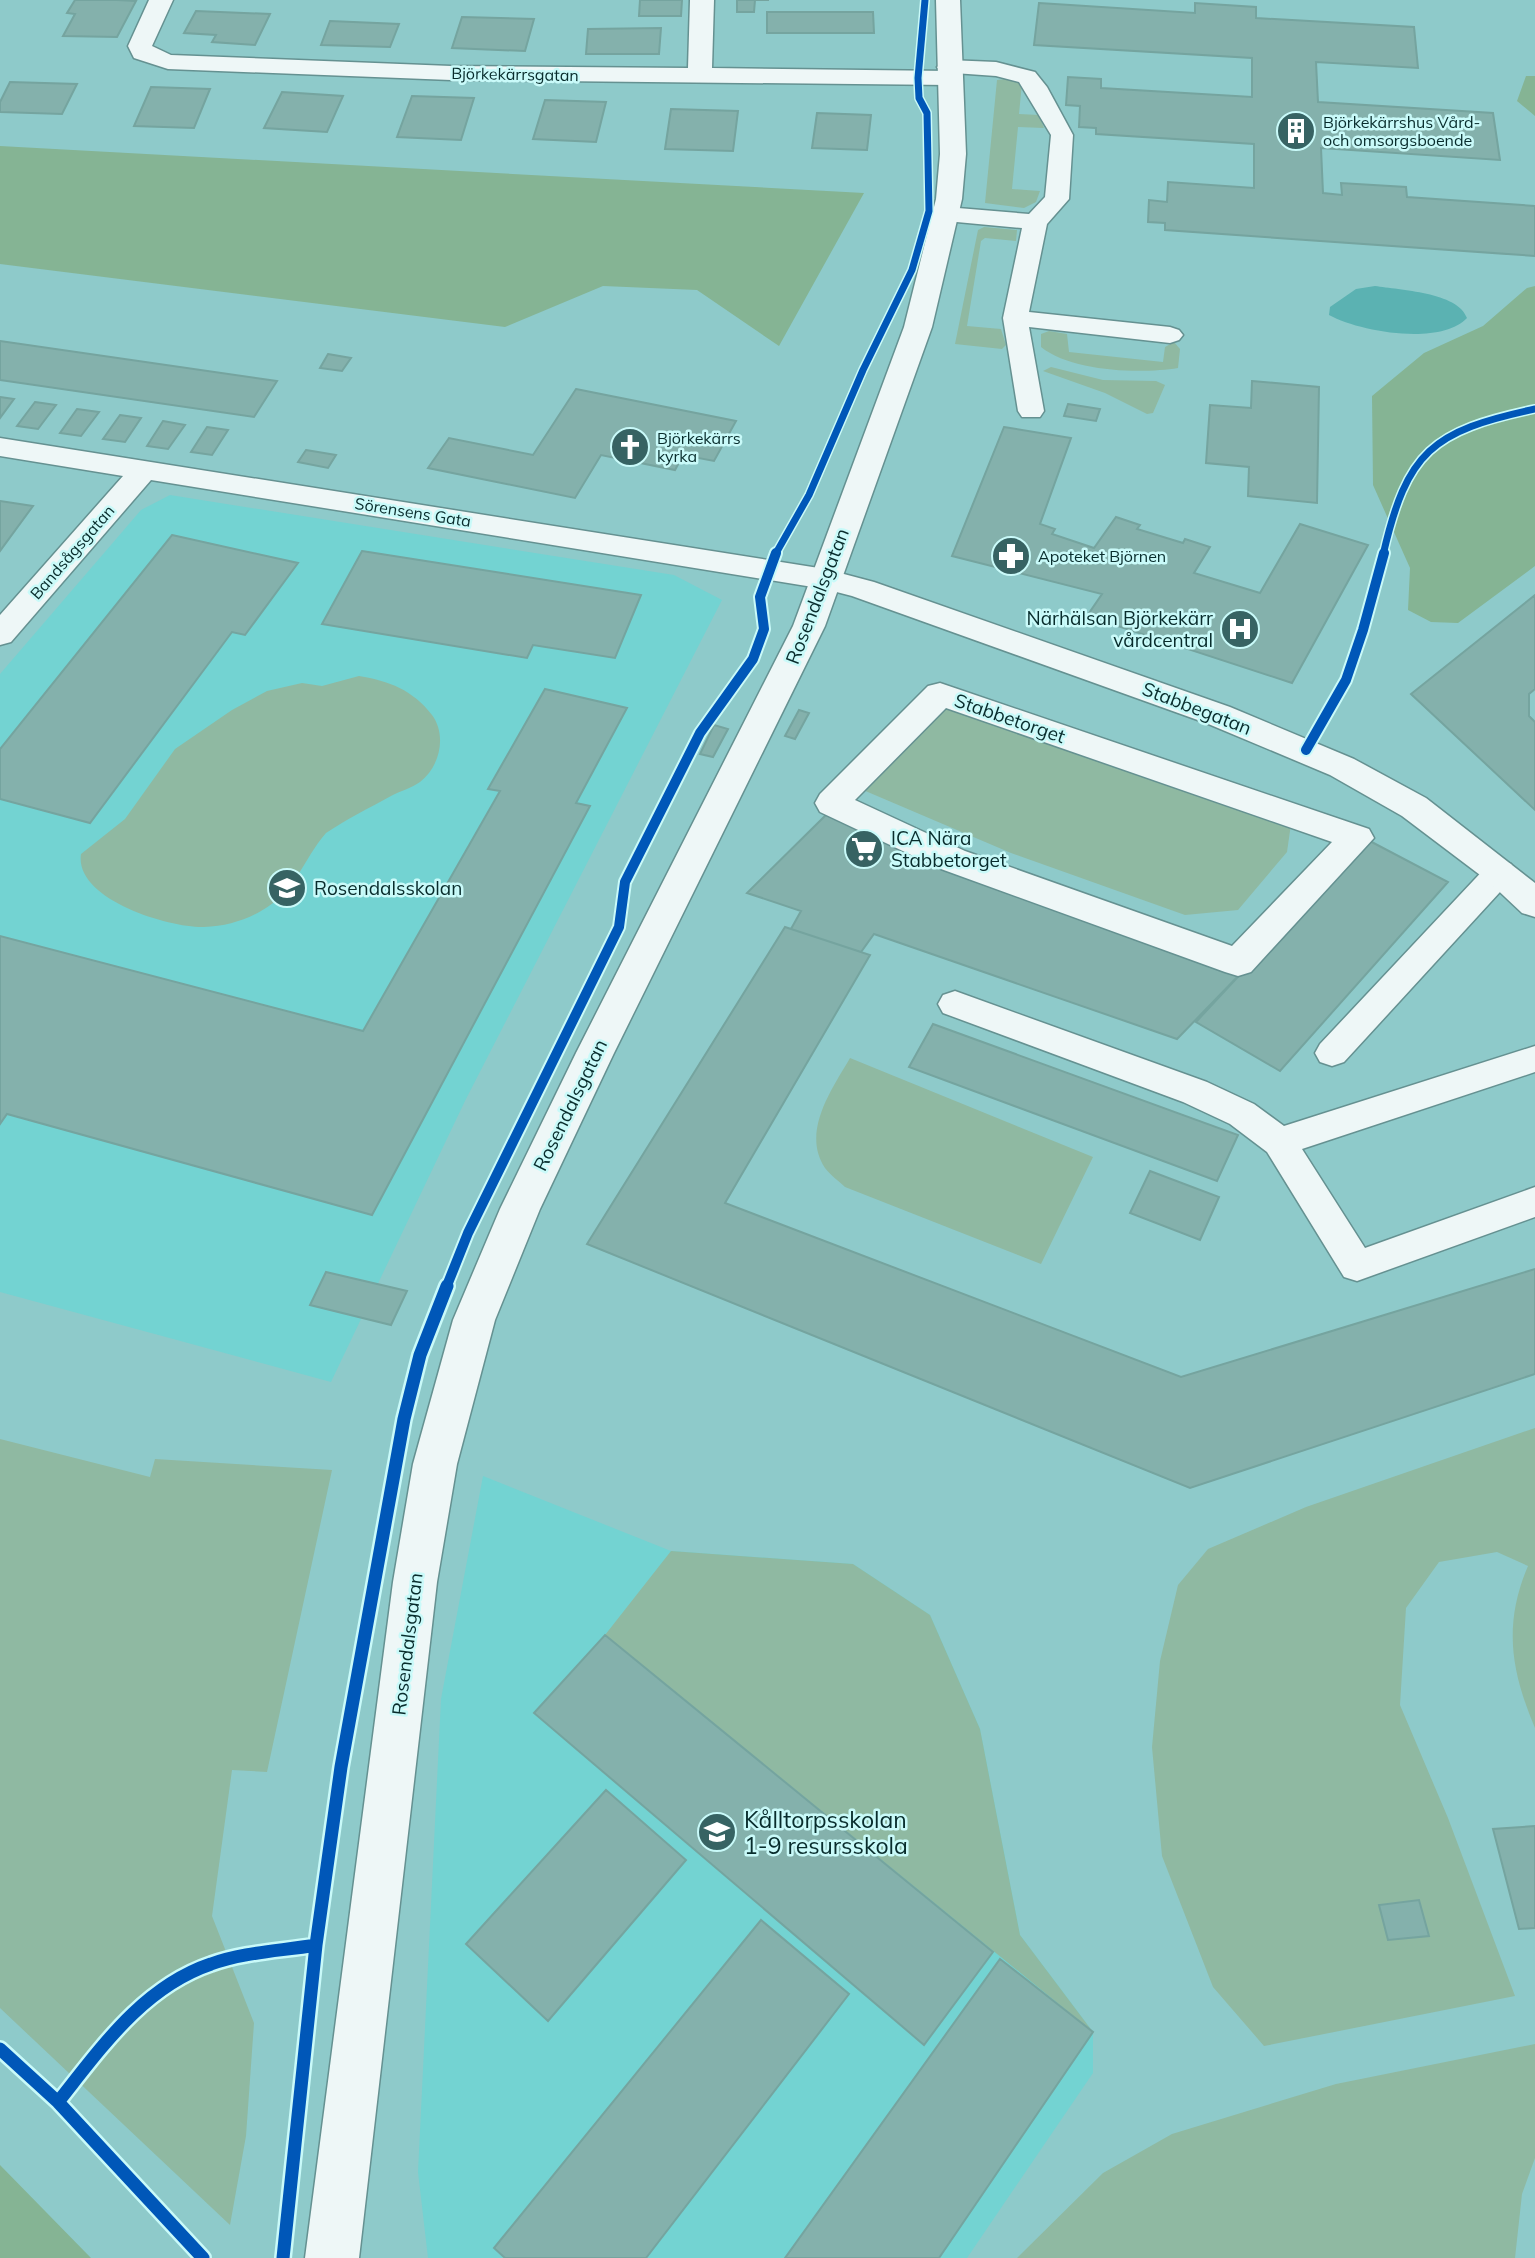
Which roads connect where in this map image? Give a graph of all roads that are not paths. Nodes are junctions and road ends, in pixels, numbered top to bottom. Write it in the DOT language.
graph roads {
  1 [pos="160,0"];
  2 [pos="702,0"];
  3 [pos="948,0"];
  4 [pos="948,73"];
  5 [pos="700,74"];
  6 [pos="946,214"];
  7 [pos="1035,222"];
  8 [pos="1015,318"];
  9 [pos="1170,335"];
  10 [pos="1031,411"];
  11 [pos="0,447"];
  12 [pos="145,469"];
  13 [pos="825,579"];
  14 [pos="0,635"];
  15 [pos="1500,872"];
  16 [pos="1535,904"];
  17 [pos="1238,961"];
  18 [pos="954,1003"];
  19 [pos="1332,1053"];
  20 [pos="1535,1059"];
  21 [pos="1279,1142"];
  22 [pos="1535,1202"];
  23 [pos="332,2258"];
  1 -- 5 [label="street, Björkekärrsgatan"];
  2 -- 5 [label="street"];
  3 -- 4 [label="street, Rosendalsgatan"];
  4 -- 5 [label="street, Björkekärrsgatan"];
  4 -- 6 [label="street, Rosendalsgatan"];
  4 -- 7 [label="lane"];
  6 -- 7 [label="lane"];
  6 -- 13 [label="street, Rosendalsgatan"];
  7 -- 8 [label="lane"];
  8 -- 9 [label="lane"];
  8 -- 10 [label="lane"];
  11 -- 12 [label="street, Sörensens Gata"];
  12 -- 13 [label="street, Sörensens Gata"];
  12 -- 14 [label="street, Bandsågsgatan"];
  13 -- 15 [label="street, Stabbegatan"];
  13 -- 23 [label="street, Rosendalsgatan"];
  15 -- 16 [label="street, Stabbegatan"];
  15 -- 19 [label="lane"];
  17 -- 17 [label="street, Stabbetorget"];
  18 -- 21 [label="lane"];
  20 -- 21 [label="lane"];
  21 -- 22 [label="lane"];
}
